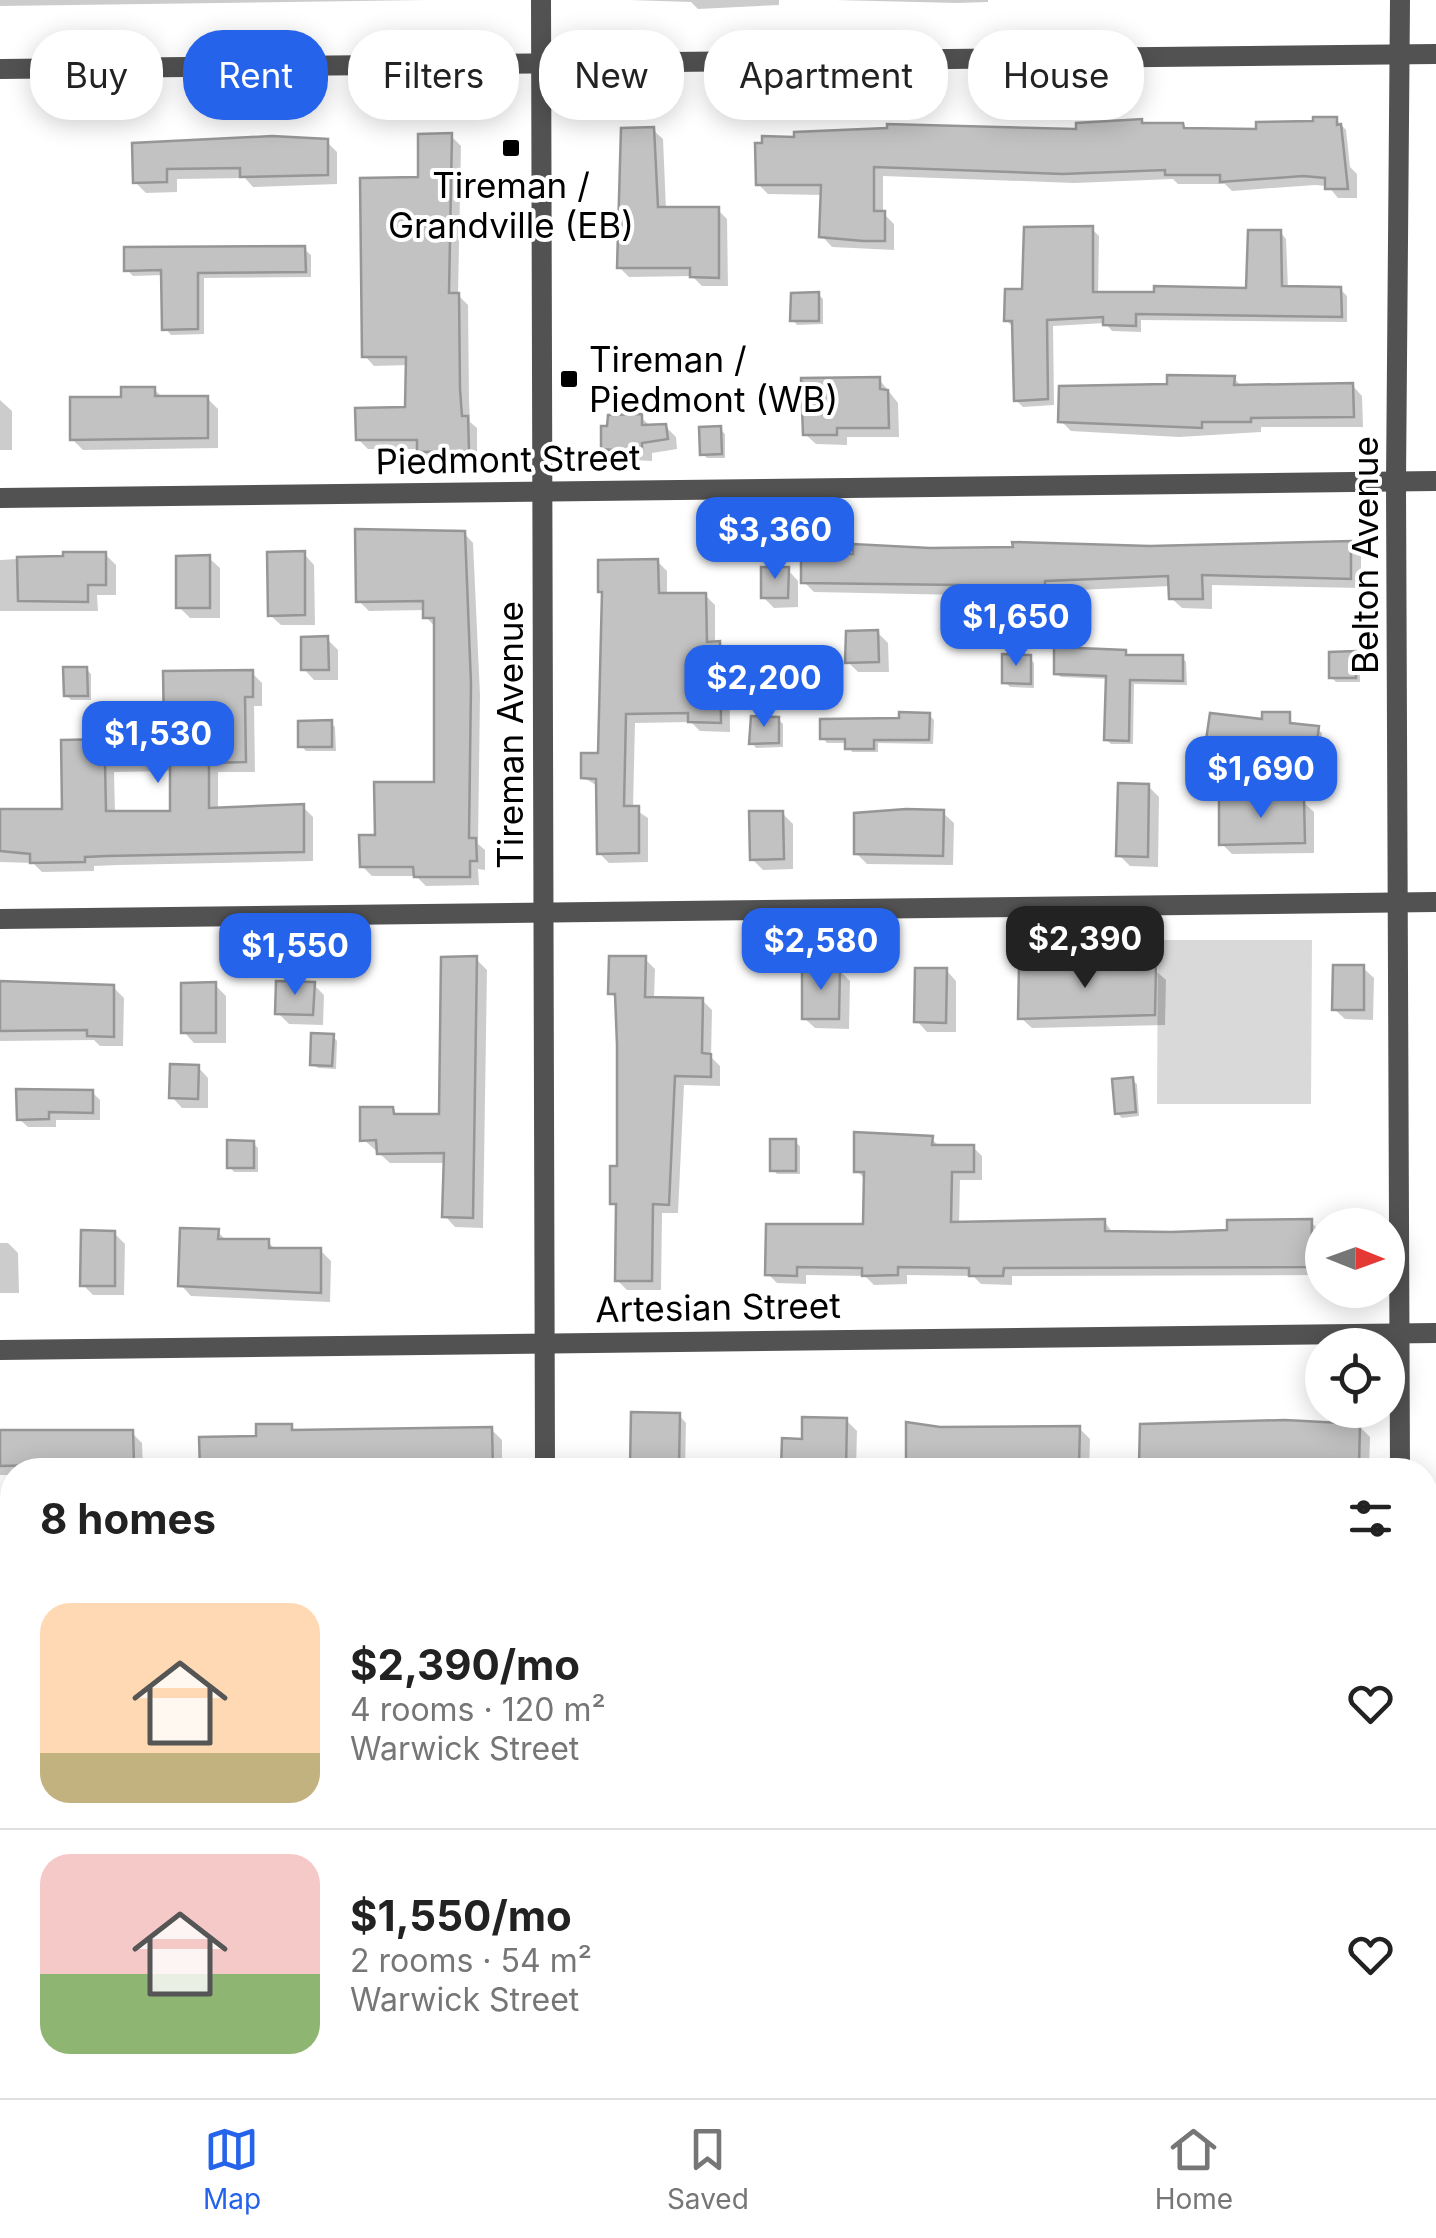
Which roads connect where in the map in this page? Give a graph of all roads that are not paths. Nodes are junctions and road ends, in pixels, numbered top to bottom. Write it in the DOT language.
graph roads {
  1 [pos="540,0"];
  2 [pos="1400,0"];
  3 [pos="540,30"];
  4 [pos="1436,54"];
  5 [pos="1400,55"];
  6 [pos="684,62"];
  7 [pos="539,64"];
  8 [pos="0,69"];
  9 [pos="540,120"];
  10 [pos="1436,481"];
  11 [pos="1396,482"];
  12 [pos="542,492"];
  13 [pos="0,498"];
  14 [pos="1436,902"];
  15 [pos="1400,903"];
  16 [pos="543,912"];
  17 [pos="0,918"];
  18 [pos="1400,1328"];
  19 [pos="1436,1333"];
  20 [pos="1405,1334"];
  21 [pos="1305,1335"];
  22 [pos="544,1343"];
  23 [pos="0,1350"];
  24 [pos="1400,1428"];
  25 [pos="544,1458"];
  26 [pos="1400,1458"];
  1 -- 3 [label="street, Tireman Avenue"];
  2 -- 5 [label="street, Belton Avenue"];
  4 -- 5 [label="street"];
  5 -- 6 [label="street"];
  5 -- 11 [label="street, Belton Avenue"];
  7 -- 8 [label="street"];
  9 -- 12 [label="street, Tireman Avenue"];
  10 -- 11 [label="street, Piedmont Street"];
  11 -- 12 [label="street, Piedmont Street"];
  11 -- 15 [label="street, Belton Avenue"];
  12 -- 13 [label="street, Piedmont Street"];
  12 -- 16 [label="street, Tireman Avenue"];
  14 -- 15 [label="street"];
  15 -- 16 [label="street"];
  15 -- 18 [label="street, Belton Avenue"];
  16 -- 17 [label="street"];
  16 -- 22 [label="street, Tireman Avenue"];
  19 -- 20 [label="street, Artesian Street"];
  21 -- 22 [label="street, Artesian Street"];
  22 -- 23 [label="street, Artesian Street"];
  22 -- 25 [label="street, Tireman Avenue"];
  24 -- 26 [label="street, Belton Avenue"];
}
